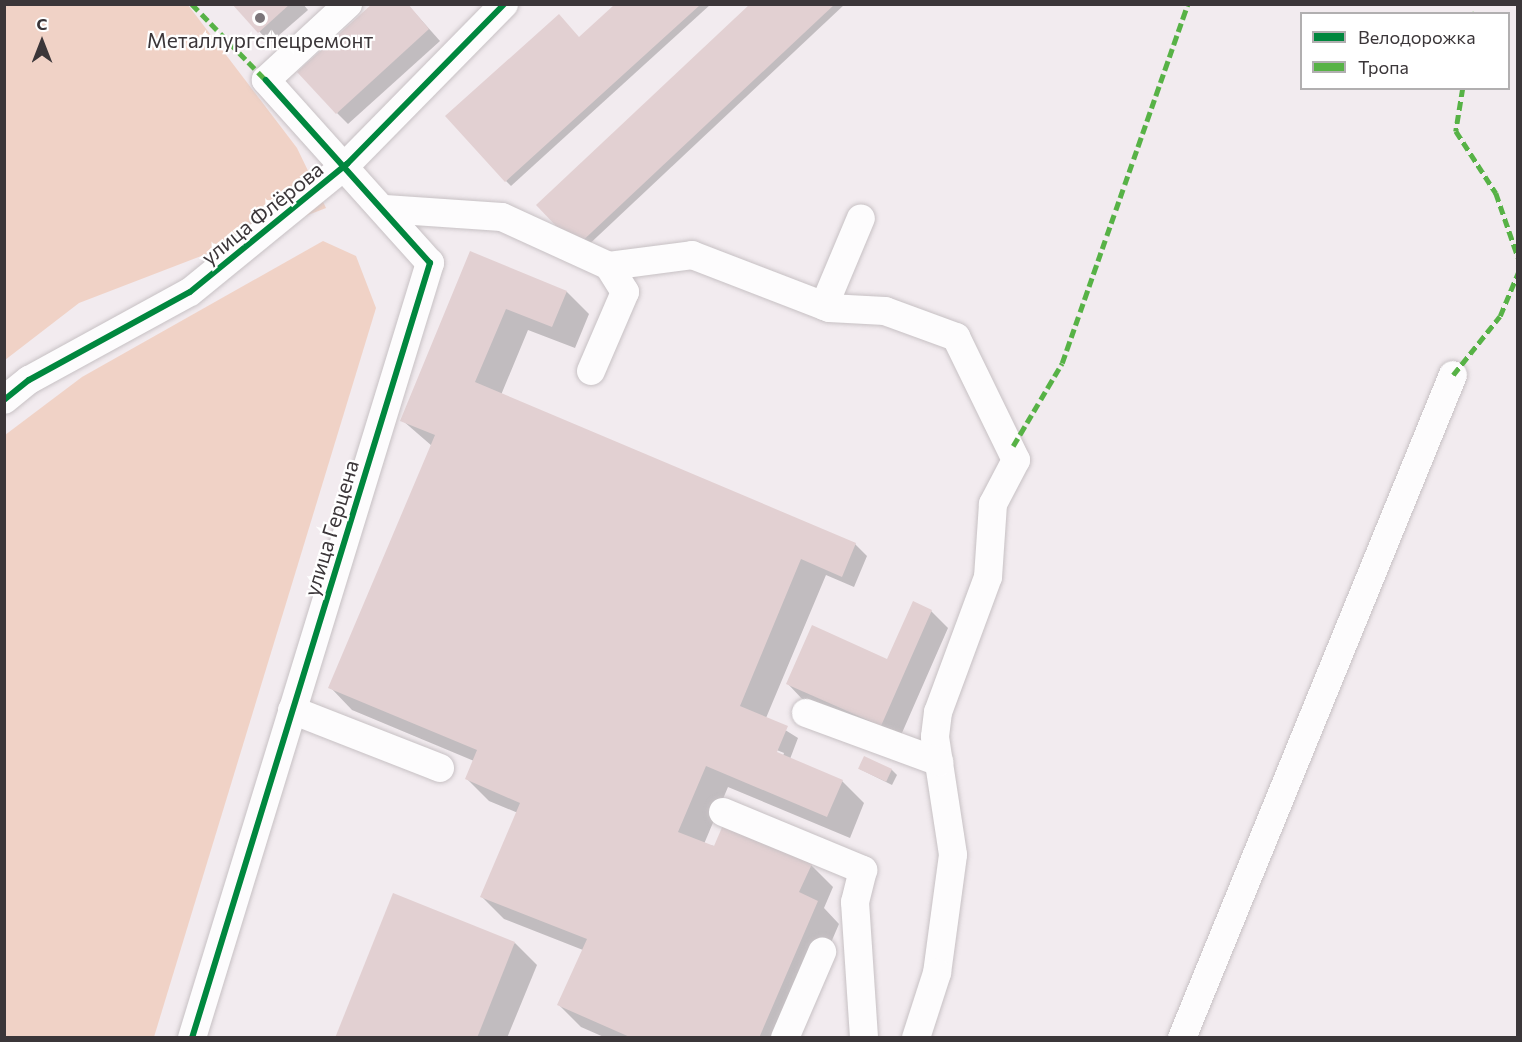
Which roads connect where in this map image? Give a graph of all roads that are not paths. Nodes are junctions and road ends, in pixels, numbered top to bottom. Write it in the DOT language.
graph roads {
  1 [pos="348,4"];
  2 [pos="504,4"];
  3 [pos="347,164"];
  4 [pos="385,209"];
  5 [pos="861,218"];
  6 [pos="609,266"];
  7 [pos="824,306"];
  8 [pos="591,371"];
  9 [pos="1453,375"];
  10 [pos="4,400"];
  11 [pos="292,710"];
  12 [pos="806,712"];
  13 [pos="939,762"];
  14 [pos="440,768"];
  15 [pos="723,812"];
  16 [pos="822,952"];
  17 [pos="192,1038"];
  18 [pos="785,1038"];
  19 [pos="864,1038"];
  20 [pos="916,1038"];
  21 [pos="1182,1038"];
  1 -- 3 [label="street, улица Герцена"];
  2 -- 3 [label="street, улица Флёрова"];
  3 -- 4 [label="street, улица Герцена"];
  3 -- 10 [label="street, улица Флёрова"];
  4 -- 6 [label="street"];
  4 -- 11 [label="street, улица Герцена"];
  5 -- 7 [label="street"];
  6 -- 7 [label="street"];
  6 -- 8 [label="street"];
  7 -- 13 [label="street"];
  9 -- 21 [label="street"];
  11 -- 14 [label="street"];
  11 -- 17 [label="street, улица Герцена"];
  12 -- 13 [label="street"];
  13 -- 20 [label="street"];
  15 -- 19 [label="street"];
  16 -- 18 [label="street"];
}
